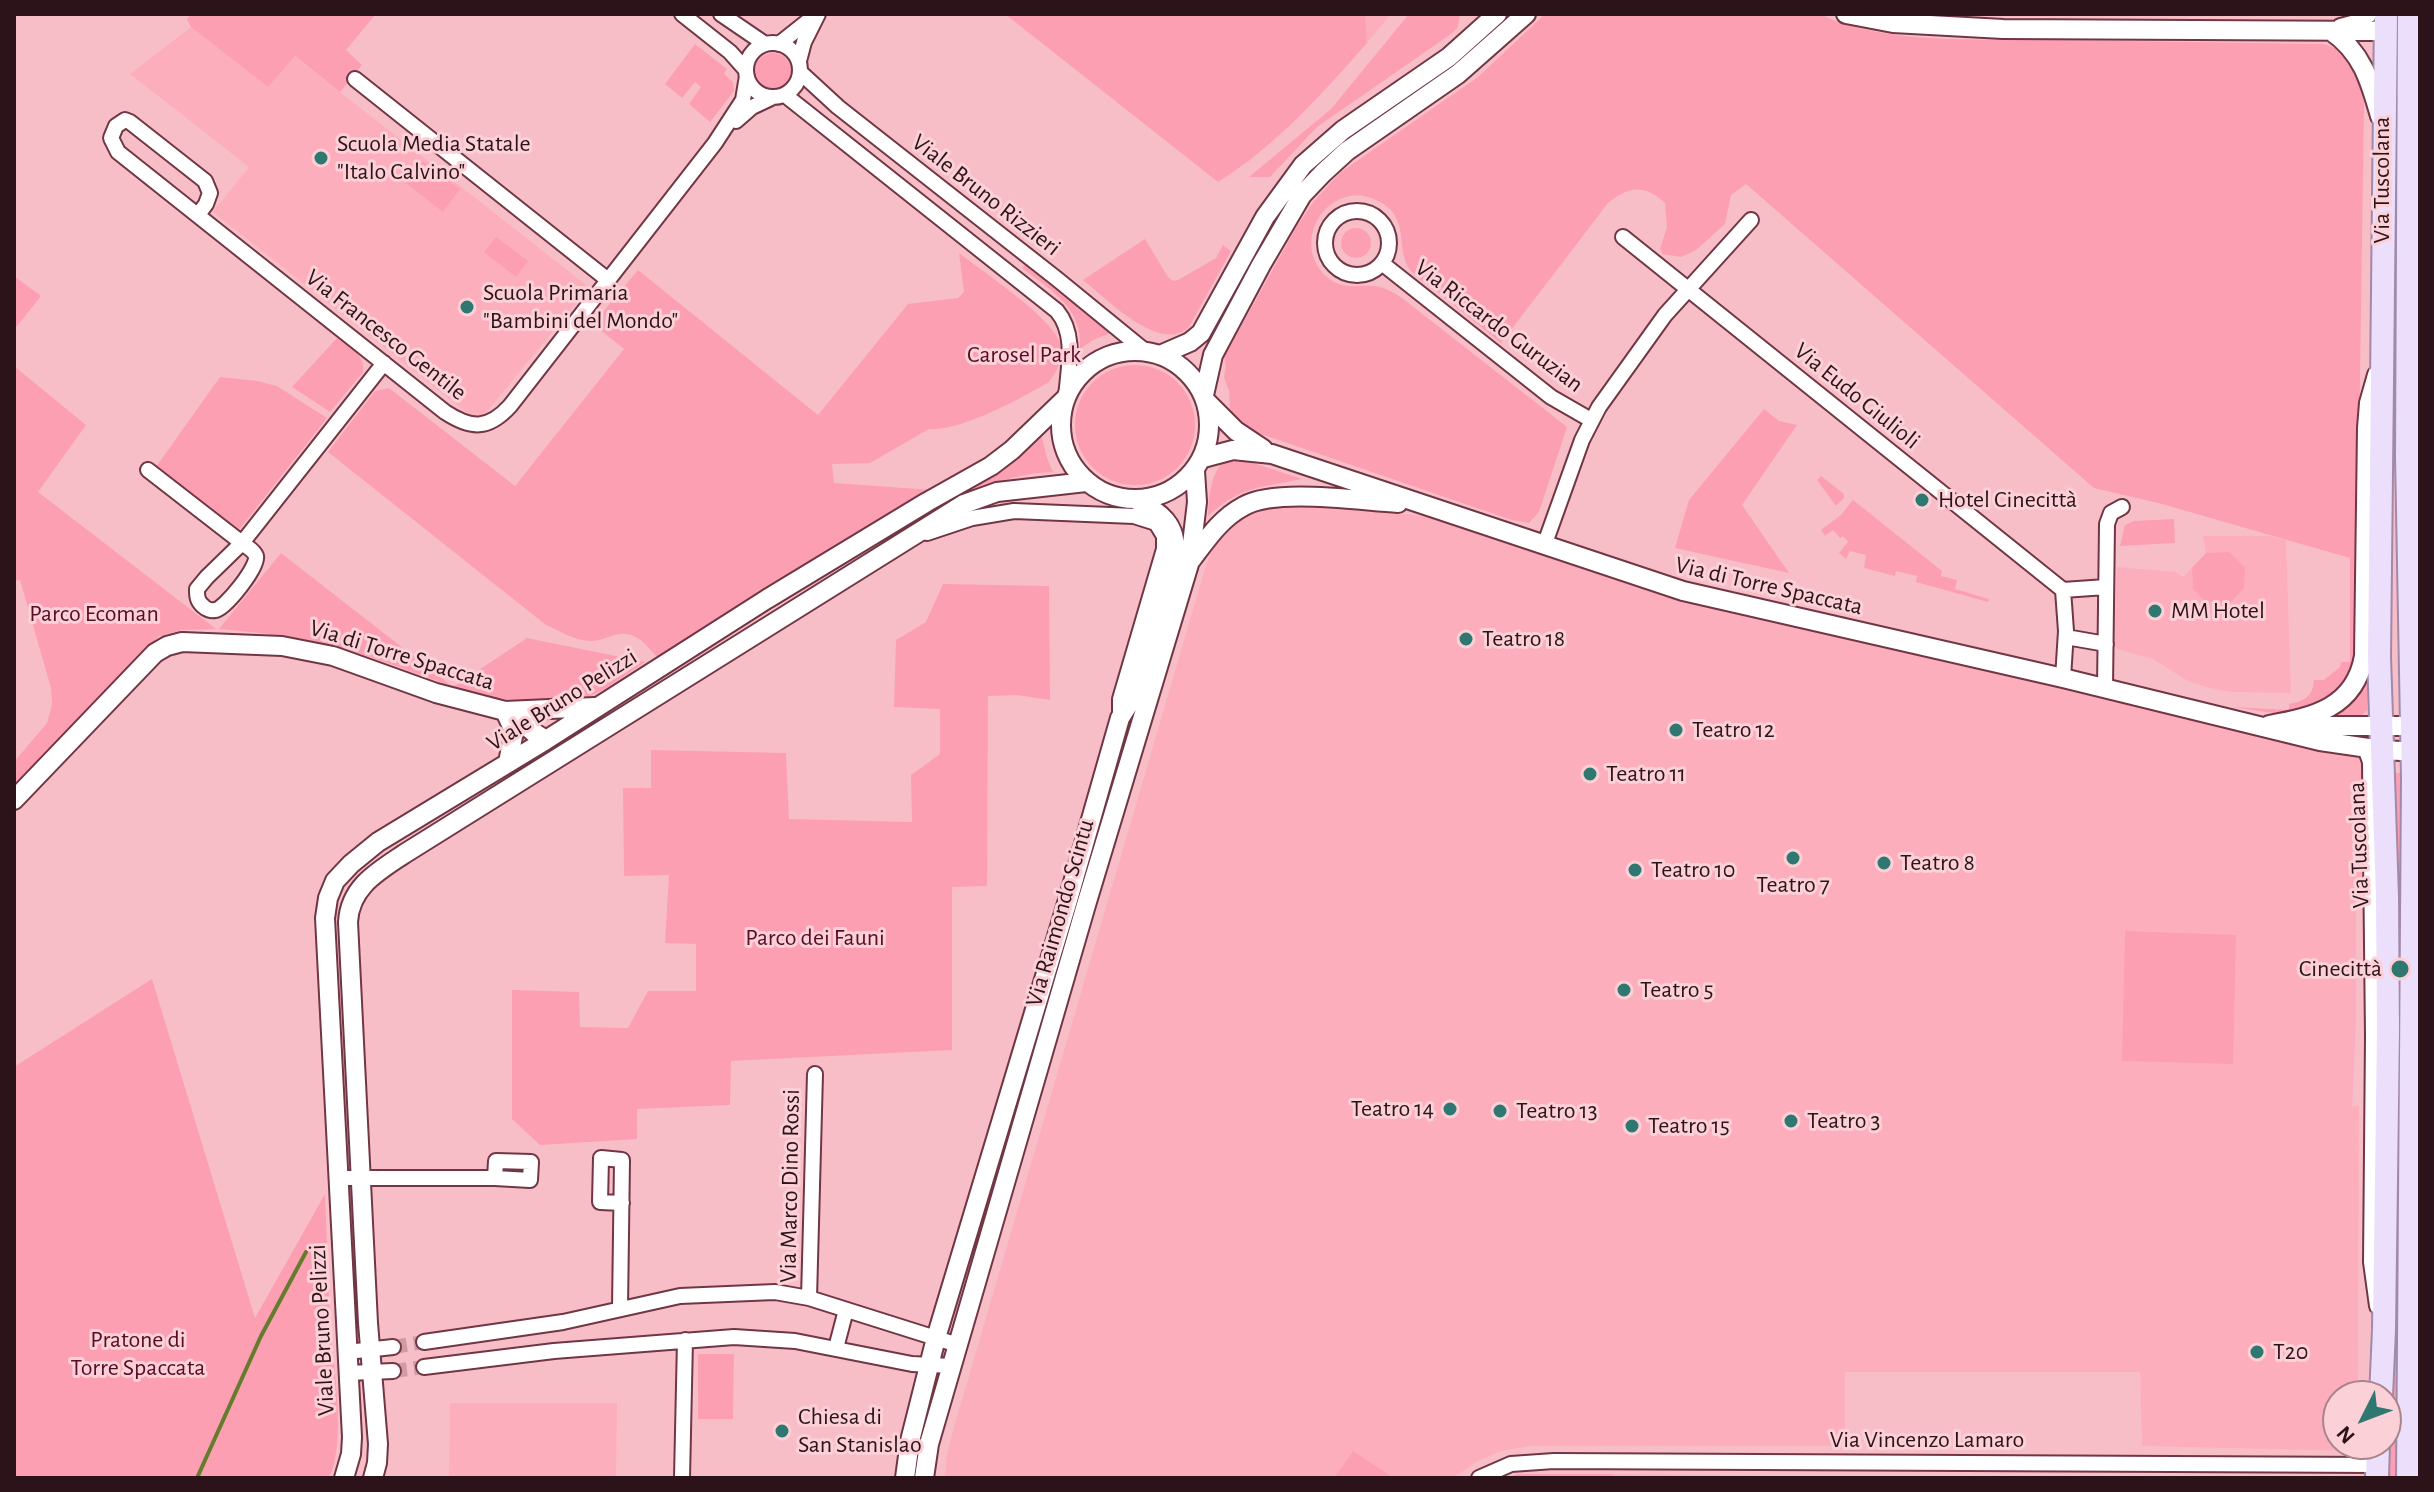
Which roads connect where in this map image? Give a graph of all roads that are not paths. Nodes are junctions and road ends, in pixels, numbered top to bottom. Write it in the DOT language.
graph roads {
  1 [pos="682,14"];
  2 [pos="721,14"];
  3 [pos="817,14"];
  4 [pos="1497,14"];
  5 [pos="1526,14"];
  6 [pos="1846,14"];
  7 [pos="2367,14"];
  8 [pos="2386,23"];
  9 [pos="2413,26"];
  10 [pos="2331,31"];
  11 [pos="772,44"];
  12 [pos="800,67"];
  13 [pos="746,73"];
  14 [pos="355,79"];
  15 [pos="778,96"];
  16 [pos="2384,127"];
  17 [pos="721,135"];
  18 [pos="2420,211"];
  19 [pos="198,215"];
  20 [pos="1751,220"];
  21 [pos="1623,237"];
  22 [pos="1383,264"];
  23 [pos="608,280"];
  24 [pos="1688,289"];
  25 [pos="2407,301"];
  26 [pos="1152,353"];
  27 [pos="2383,358"];
  28 [pos="384,363"];
  29 [pos="1066,398"];
  30 [pos="1204,398"];
  31 [pos="1591,420"];
  32 [pos="1272,454"];
  33 [pos="1199,464"];
  34 [pos="148,470"];
  35 [pos="1086,482"];
  36 [pos="1058,485"];
  37 [pos="1136,500"];
  38 [pos="927,502"];
  39 [pos="1424,505"];
  40 [pos="2122,507"];
  41 [pos="1046,512"];
  42 [pos="938,520"];
  43 [pos="911,538"];
  44 [pos="242,543"];
  45 [pos="1544,546"];
  46 [pos="1190,561"];
  47 [pos="2409,562"];
  48 [pos="2106,587"];
  49 [pos="2063,590"];
  50 [pos="2420,618"];
  51 [pos="2066,637"];
  52 [pos="2106,644"];
  53 [pos="2063,678"];
  54 [pos="2105,688"];
  55 [pos="598,707"];
  56 [pos="514,711"];
  57 [pos="1120,718"];
  58 [pos="2266,726"];
  59 [pos="2416,726"];
  60 [pos="546,740"];
  61 [pos="2375,748"];
  62 [pos="2416,752"];
  63 [pos="558,758"];
  64 [pos="508,763"];
  65 [pos="2413,779"];
  66 [pos="14,800"];
  67 [pos="2420,802"];
  68 [pos="815,1074"];
  69 [pos="338,1178"];
  70 [pos="361,1178"];
  71 [pos="495,1178"];
  72 [pos="622,1203"];
  73 [pos="809,1298"];
  74 [pos="620,1308"];
  75 [pos="846,1310"];
  76 [pos="563,1322"];
  77 [pos="936,1338"];
  78 [pos="685,1340"];
  79 [pos="424,1342"];
  80 [pos="958,1345"];
  81 [pos="393,1347"];
  82 [pos="836,1348"];
  83 [pos="370,1349"];
  84 [pos="565,1351"];
  85 [pos="347,1352"];
  86 [pos="930,1363"];
  87 [pos="952,1366"];
  88 [pos="424,1367"];
  89 [pos="393,1371"];
  90 [pos="373,1372"];
  91 [pos="348,1373"];
  92 [pos="2382,1380"];
  93 [pos="1718,1446"];
  94 [pos="1718,1461"];
  95 [pos="2377,1462"];
  96 [pos="1856,1470"];
  97 [pos="344,1478"];
  98 [pos="373,1478"];
  99 [pos="682,1478"];
  100 [pos="905,1478"];
  101 [pos="924,1478"];
  102 [pos="1479,1478"];
  103 [pos="2408,1478"];
  1 -- 13 [label="street"];
  2 -- 11 [label="street"];
  3 -- 11 [label="street"];
  3 -- 12 [label="street"];
  4 -- 26 [label="street"];
  5 -- 30 [label="street"];
  6 -- 10 [label="street"];
  7 -- 10 [label="street"];
  8 -- 9 [label="main road"];
  8 -- 10 [label="street"];
  8 -- 16 [label="main road, Via Tuscolana"];
  9 -- 25 [label="main road, Via Tuscolana"];
  10 -- 16 [label="street"];
  11 -- 12 [label="street"];
  11 -- 13 [label="street"];
  12 -- 15 [label="street"];
  12 -- 26 [label="street, Viale Bruno Rizzieri"];
  13 -- 15 [label="street"];
  13 -- 17 [label="street, Via Francesco Gentile"];
  14 -- 23 [label="street"];
  15 -- 17 [label="street, Via Francesco Gentile"];
  15 -- 29 [label="street, Viale Bruno Rizzieri"];
  16 -- 27 [label="main road, Via Tuscolana"];
  17 -- 23 [label="street, Via Francesco Gentile"];
  18 -- 25 [label="main road"];
  19 -- 19 [label="street, Via Francesco Gentile"];
  19 -- 28 [label="street, Via Francesco Gentile"];
  20 -- 24 [label="street"];
  21 -- 24 [label="street, Via Eudo Giulioli"];
  22 -- 22 [label="street, Via Riccardo Guruzian"];
  22 -- 31 [label="street, Via Riccardo Guruzian"];
  23 -- 28 [label="street, Via Francesco Gentile"];
  24 -- 31 [label="street"];
  24 -- 49 [label="street, Via Eudo Giulioli"];
  25 -- 47 [label="main road, Via Tuscolana"];
  26 -- 29 [label="street"];
  26 -- 30 [label="street"];
  27 -- 58 [label="street, Via Tuscolana"];
  27 -- 61 [label="main road, Via Tuscolana"];
  28 -- 44 [label="street"];
  29 -- 35 [label="street"];
  29 -- 38 [label="street, Viale Bruno Pelizzi"];
  30 -- 32 [label="street, Via di Torre Spaccata"];
  30 -- 33 [label="street"];
  31 -- 45 [label="street"];
  32 -- 33 [label="street, Via di Torre Spaccata"];
  32 -- 39 [label="street, Via di Torre Spaccata"];
  33 -- 37 [label="street"];
  33 -- 46 [label="street, Via Raimondo Scintu"];
  34 -- 44 [label="street"];
  35 -- 36 [label="street, Viale Bruno Pelizzi"];
  35 -- 37 [label="street"];
  36 -- 41 [label="street"];
  36 -- 42 [label="street, Viale Bruno Pelizzi"];
  37 -- 57 [label="street, Via Raimondo Scintu"];
  38 -- 42 [label="street"];
  38 -- 55 [label="street, Viale Bruno Pelizzi"];
  39 -- 45 [label="street, Via di Torre Spaccata"];
  39 -- 46 [label="street"];
  40 -- 48 [label="street"];
  41 -- 43 [label="street, Via Raimondo Scintu"];
  41 -- 57 [label="street, Via Raimondo Scintu"];
  42 -- 43 [label="street, Viale Bruno Pelizzi"];
  43 -- 63 [label="street, Viale Bruno Pelizzi"];
  44 -- 44 [label="street"];
  45 -- 53 [label="street, Via di Torre Spaccata"];
  46 -- 80 [label="street, Via Raimondo Scintu"];
  47 -- 50 [label="street"];
  47 -- 59 [label="main road, Via Tuscolana"];
  48 -- 49 [label="street"];
  48 -- 52 [label="street"];
  49 -- 51 [label="street"];
  51 -- 52 [label="street"];
  51 -- 53 [label="street"];
  52 -- 54 [label="street"];
  53 -- 54 [label="street, Via di Torre Spaccata"];
  54 -- 58 [label="street, Via di Torre Spaccata"];
  55 -- 56 [label="street, Via di Torre Spaccata"];
  55 -- 60 [label="street, Viale Bruno Pelizzi"];
  56 -- 60 [label="street"];
  56 -- 64 [label="street, Via di Torre Spaccata"];
  56 -- 66 [label="street, Via di Torre Spaccata"];
  57 -- 77 [label="street, Via Raimondo Scintu"];
  58 -- 61 [label="street, Via di Torre Spaccata"];
  58 -- 61 [label="street, Via di Torre Spaccata"];
  59 -- 61 [label="street"];
  59 -- 62 [label="main road, Via Tuscolana"];
  60 -- 63 [label="street"];
  60 -- 64 [label="street, Viale Bruno Pelizzi"];
  61 -- 62 [label="street"];
  61 -- 92 [label="main road, Via Tuscolana"];
  62 -- 65 [label="main road, Via Tuscolana"];
  63 -- 70 [label="street, Viale Bruno Pelizzi"];
  64 -- 69 [label="street, Viale Bruno Pelizzi"];
  65 -- 67 [label="street, Via Tuscolana"];
  65 -- 103 [label="main road, Via Tuscolana"];
  68 -- 73 [label="street, Via Marco Dino Rossi"];
  69 -- 70 [label="street"];
  69 -- 85 [label="street, Viale Bruno Pelizzi"];
  70 -- 71 [label="street"];
  70 -- 83 [label="street, Viale Bruno Pelizzi"];
  72 -- 74 [label="street"];
  73 -- 74 [label="street"];
  73 -- 75 [label="street"];
  74 -- 76 [label="street"];
  75 -- 77 [label="street"];
  75 -- 82 [label="street"];
  76 -- 79 [label="street"];
  76 -- 84 [label="street"];
  77 -- 80 [label="street"];
  77 -- 86 [label="street, Via Raimondo Scintu"];
  78 -- 82 [label="street"];
  78 -- 84 [label="street"];
  78 -- 99 [label="street"];
  80 -- 87 [label="street, Via Raimondo Scintu"];
  81 -- 83 [label="street"];
  82 -- 86 [label="street"];
  83 -- 85 [label="street"];
  83 -- 90 [label="street, Viale Bruno Pelizzi"];
  84 -- 88 [label="street"];
  85 -- 91 [label="street, Viale Bruno Pelizzi"];
  86 -- 87 [label="street"];
  86 -- 100 [label="street, Via Raimondo Scintu"];
  87 -- 101 [label="street, Via Raimondo Scintu"];
  89 -- 90 [label="street"];
  90 -- 91 [label="street"];
  90 -- 98 [label="street, Viale Bruno Pelizzi"];
  91 -- 97 [label="street, Viale Bruno Pelizzi"];
  93 -- 94 [label="street"];
  94 -- 96 [label="street, Via Vincenzo Lamaro"];
  94 -- 102 [label="street, Via Vincenzo Lamaro"];
  95 -- 96 [label="street, Via Vincenzo Lamaro"];
}
